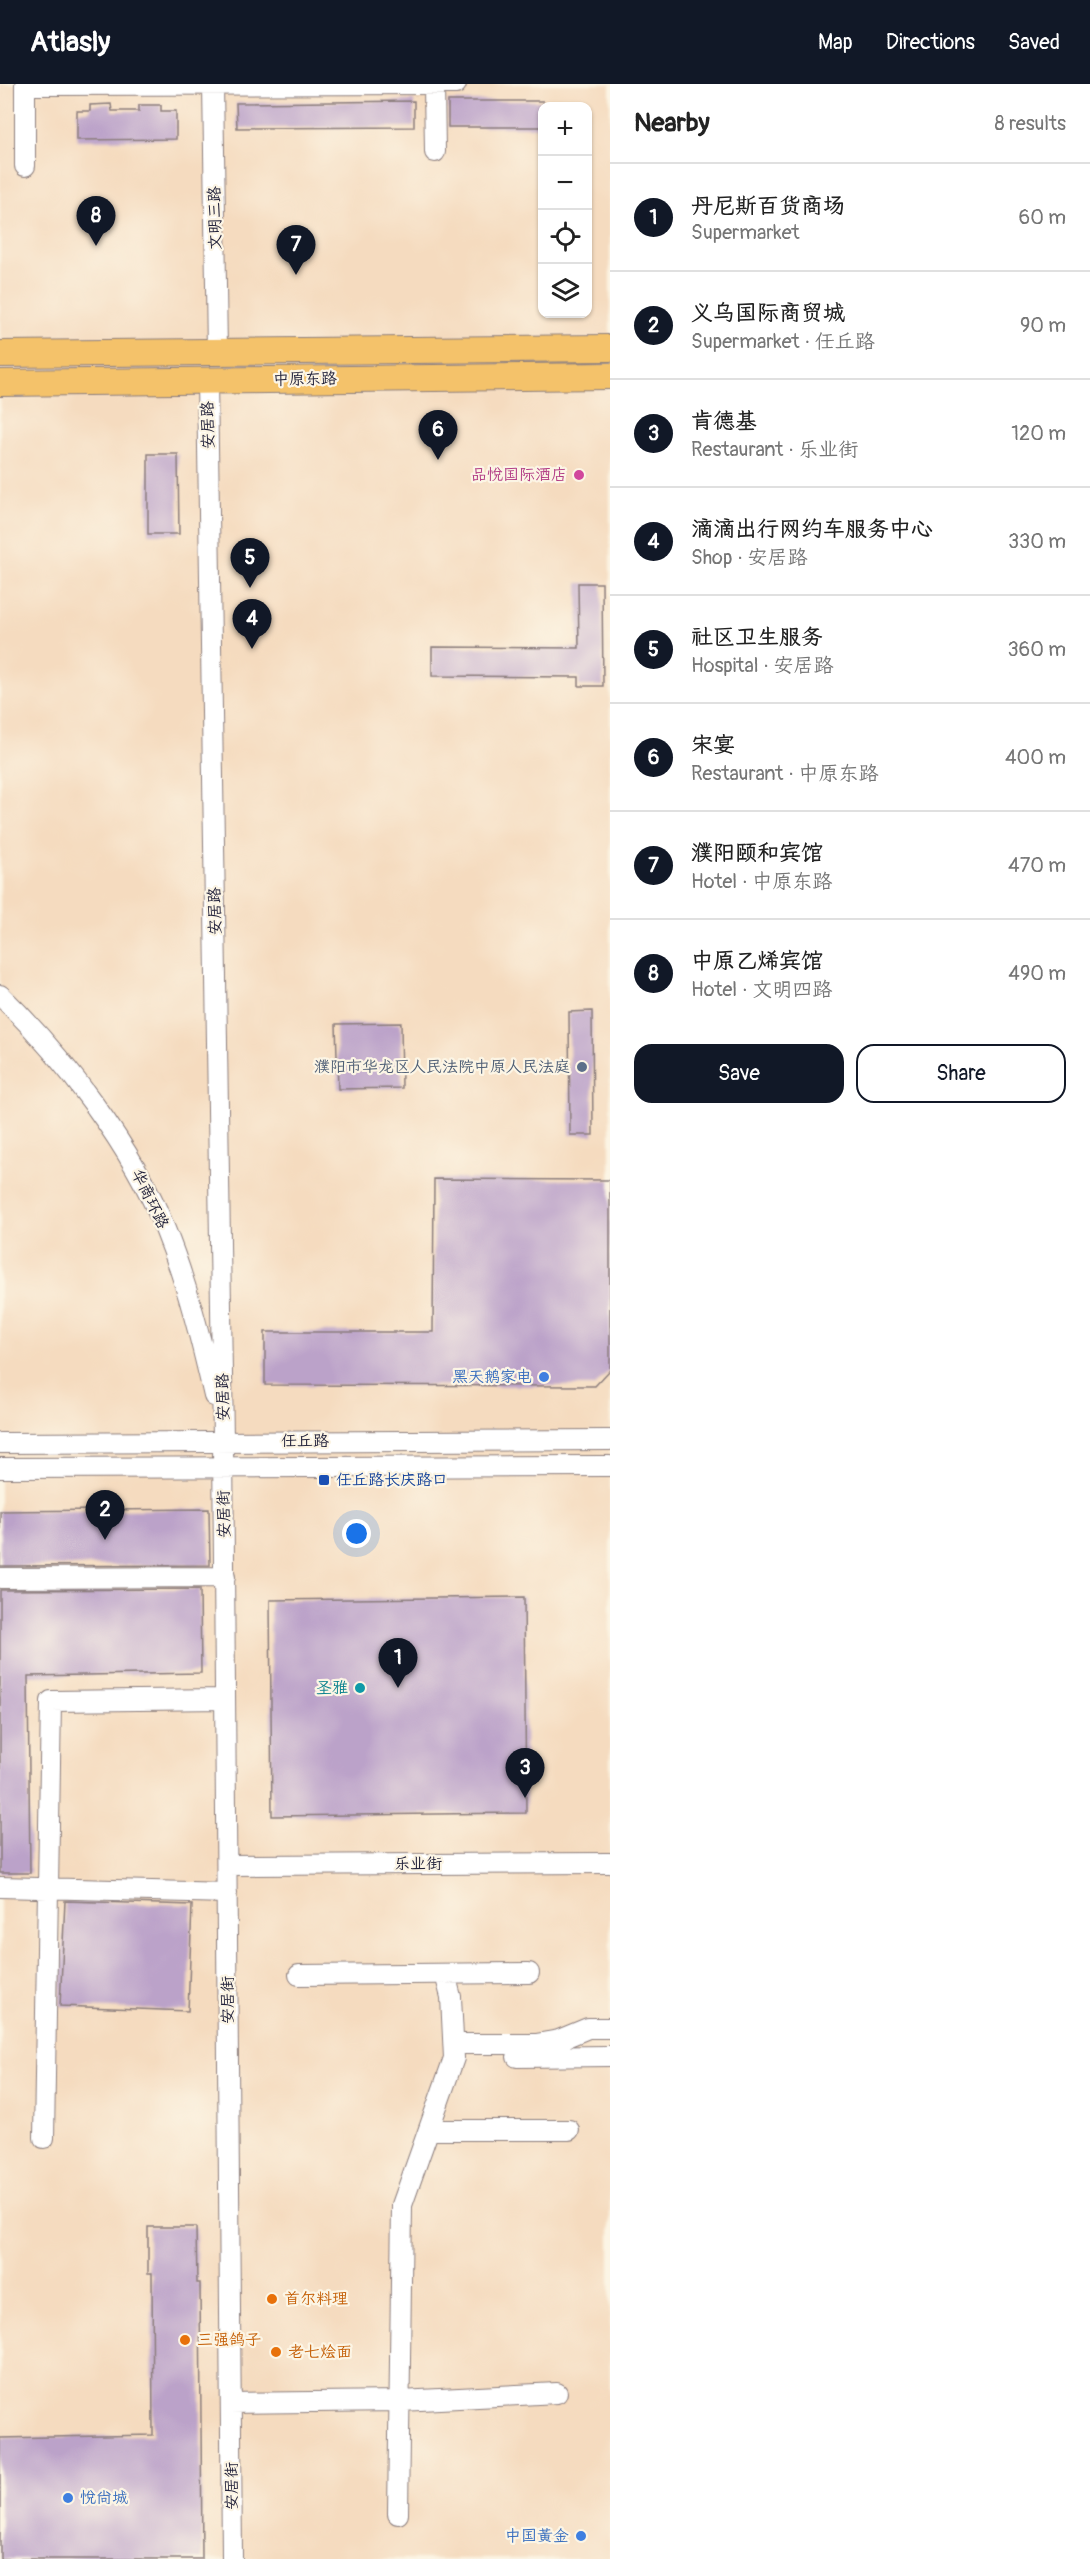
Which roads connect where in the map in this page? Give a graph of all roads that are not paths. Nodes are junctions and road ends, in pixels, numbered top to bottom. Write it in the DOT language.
graph roads {
  1 [pos="213,84"];
  2 [pos="434,84"];
  3 [pos="456,84"];
  4 [pos="25,85"];
  5 [pos="435,152"];
  6 [pos="26,166"];
  7 [pos="610,348"];
  8 [pos="217,352"];
  9 [pos="0,354"];
  10 [pos="610,376"];
  11 [pos="207,380"];
  12 [pos="0,383"];
  13 [pos="0,995"];
  14 [pos="610,1440"];
  15 [pos="223,1441"];
  16 [pos="0,1443"];
  17 [pos="224,1466"];
  18 [pos="610,1466"];
  19 [pos="0,1468"];
  20 [pos="225,1577"];
  21 [pos="0,1578"];
  22 [pos="225,1699"];
  23 [pos="610,1863"];
  24 [pos="227,1865"];
  25 [pos="0,1887"];
  26 [pos="48,1889"];
  27 [pos="227,1893"];
  28 [pos="529,1973"];
  29 [pos="445,1974"];
  30 [pos="299,1975"];
  31 [pos="610,2028"];
  32 [pos="454,2051"];
  33 [pos="610,2056"];
  34 [pos="429,2130"];
  35 [pos="569,2130"];
  36 [pos="44,2138"];
  37 [pos="557,2393"];
  38 [pos="401,2401"];
  39 [pos="231,2403"];
  40 [pos="398,2514"];
  41 [pos="232,2559"];
  1 -- 2 [label="street"];
  1 -- 4 [label="street"];
  1 -- 8 [label="street, 文明三路"];
  2 -- 3 [label="street"];
  2 -- 5 [label="street"];
  4 -- 6 [label="street"];
  7 -- 8 [label="main road, 中原东路"];
  8 -- 9 [label="main road, 中原东路"];
  10 -- 11 [label="main road, 中原东路"];
  11 -- 12 [label="main road, 中原东路"];
  11 -- 15 [label="street, 安居路"];
  13 -- 15 [label="street, 华商环路"];
  14 -- 15 [label="street, 任丘路"];
  15 -- 16 [label="street, 任丘路"];
  15 -- 17 [label="street, 安居街"];
  17 -- 18 [label="street, 任丘路"];
  17 -- 19 [label="street, 任丘路"];
  17 -- 20 [label="street, 安居街"];
  20 -- 21 [label="street"];
  20 -- 22 [label="street, 安居街"];
  22 -- 24 [label="street, 安居街"];
  22 -- 26 [label="street"];
  23 -- 24 [label="street, 乐业街"];
  24 -- 27 [label="street, 安居街"];
  25 -- 26 [label="street"];
  26 -- 27 [label="street"];
  26 -- 36 [label="street"];
  27 -- 39 [label="street, 安居街"];
  28 -- 29 [label="street"];
  29 -- 30 [label="street"];
  29 -- 32 [label="street"];
  31 -- 32 [label="street"];
  32 -- 33 [label="street"];
  32 -- 34 [label="street"];
  34 -- 35 [label="street"];
  34 -- 38 [label="street"];
  37 -- 38 [label="street"];
  38 -- 39 [label="street"];
  38 -- 40 [label="street"];
  39 -- 41 [label="street, 安居街"];
}
